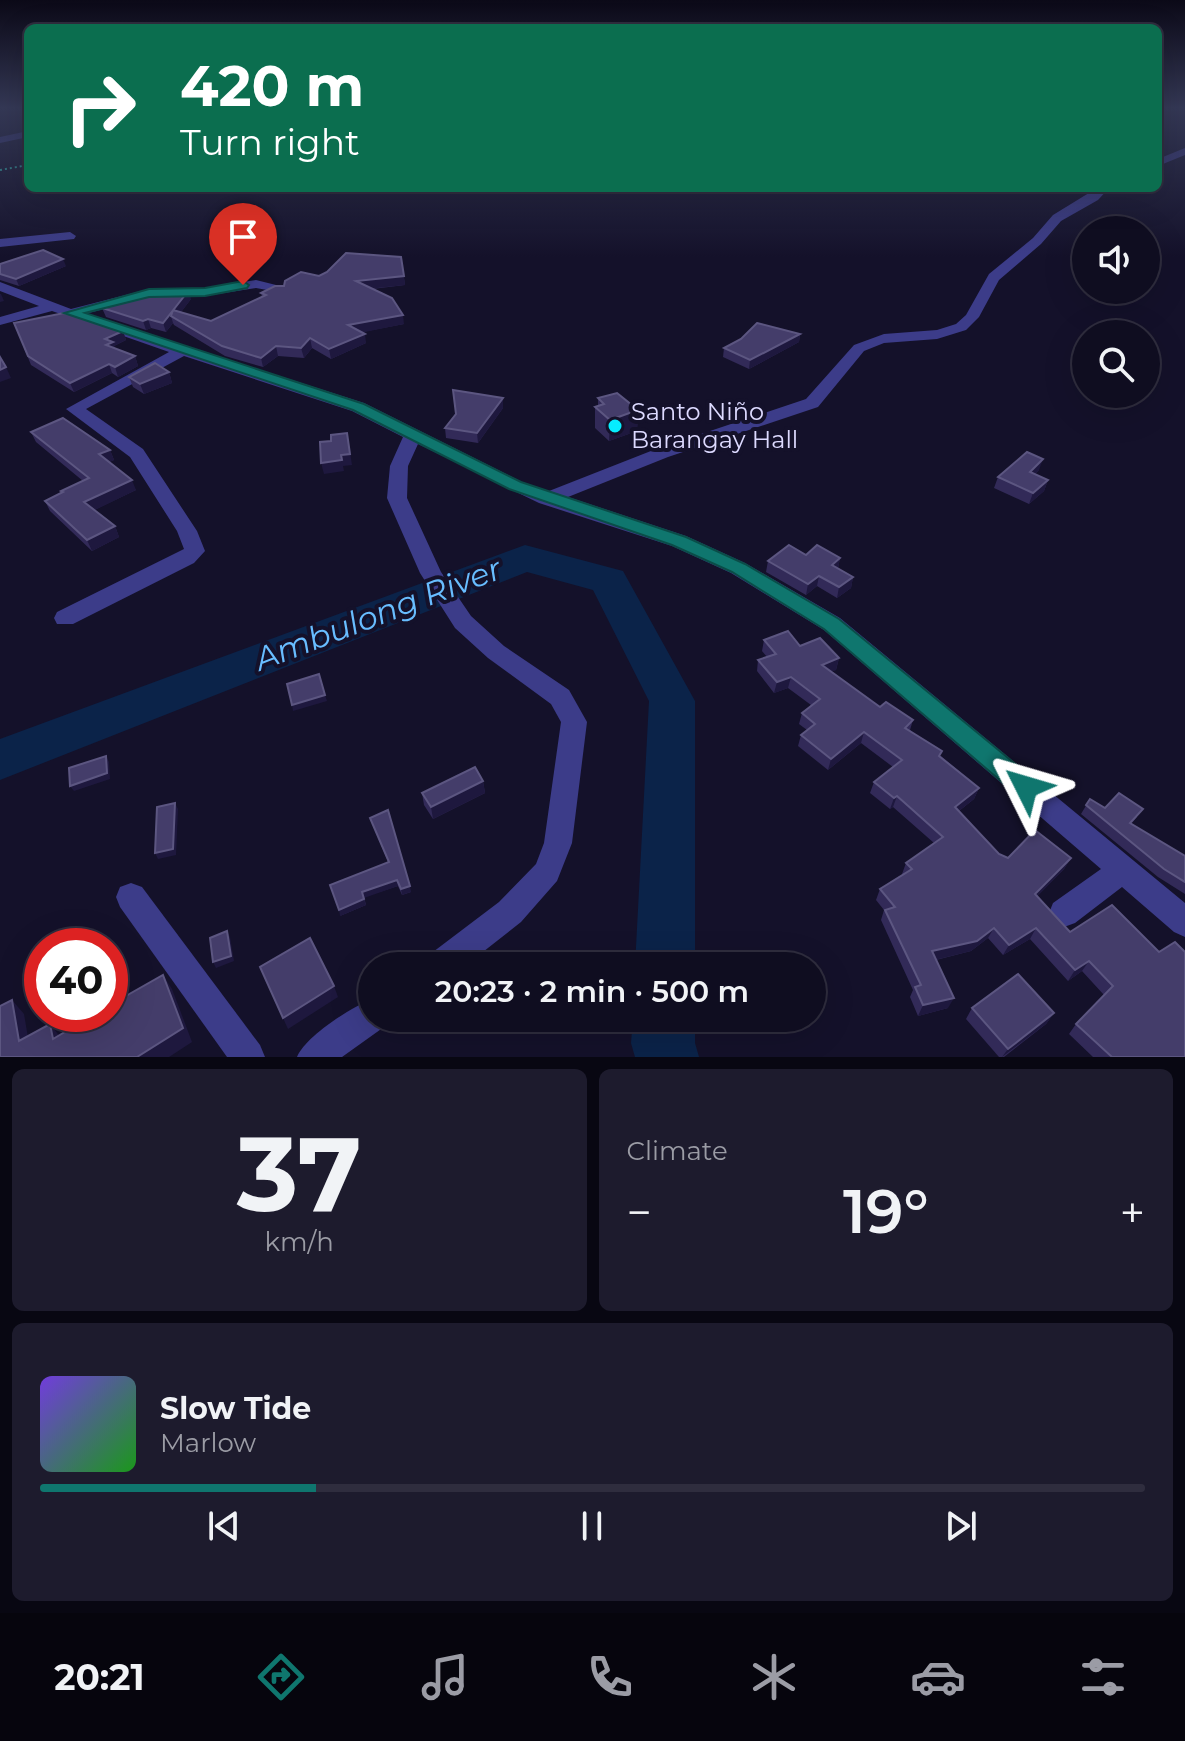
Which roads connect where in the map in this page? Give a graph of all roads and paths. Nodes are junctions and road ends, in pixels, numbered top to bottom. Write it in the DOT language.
graph roads {
  1 [pos="24,166"];
  2 [pos="0,170"];
  3 [pos="1099,192"];
  4 [pos="70,236"];
  5 [pos="0,243"];
  6 [pos="0,286"];
  7 [pos="279,290"];
  8 [pos="54,306"];
  9 [pos="71,313"];
  10 [pos="0,321"];
  11 [pos="182,351"];
  12 [pos="413,435"];
  13 [pos="546,499"];
  14 [pos="65,618"];
  15 [pos="1123,869"];
  16 [pos="131,897"];
  17 [pos="1064,913"];
  18 [pos="1185,922"];
  19 [pos="458,952"];
  20 [pos="358,1025"];
  21 [pos="248,1057"];
  22 [pos="314,1057"];
  1 -- 2 [label="path"];
  3 -- 13 [label="street"];
  4 -- 5 [label="street"];
  6 -- 8 [label="street"];
  7 -- 9 [label="street"];
  8 -- 9 [label="street"];
  8 -- 10 [label="street"];
  9 -- 11 [label="street"];
  11 -- 12 [label="street"];
  11 -- 14 [label="street"];
  12 -- 13 [label="street"];
  12 -- 19 [label="street"];
  13 -- 15 [label="street"];
  15 -- 17 [label="street"];
  15 -- 18 [label="street"];
  16 -- 21 [label="street"];
  20 -- 22 [label="street"];
}
